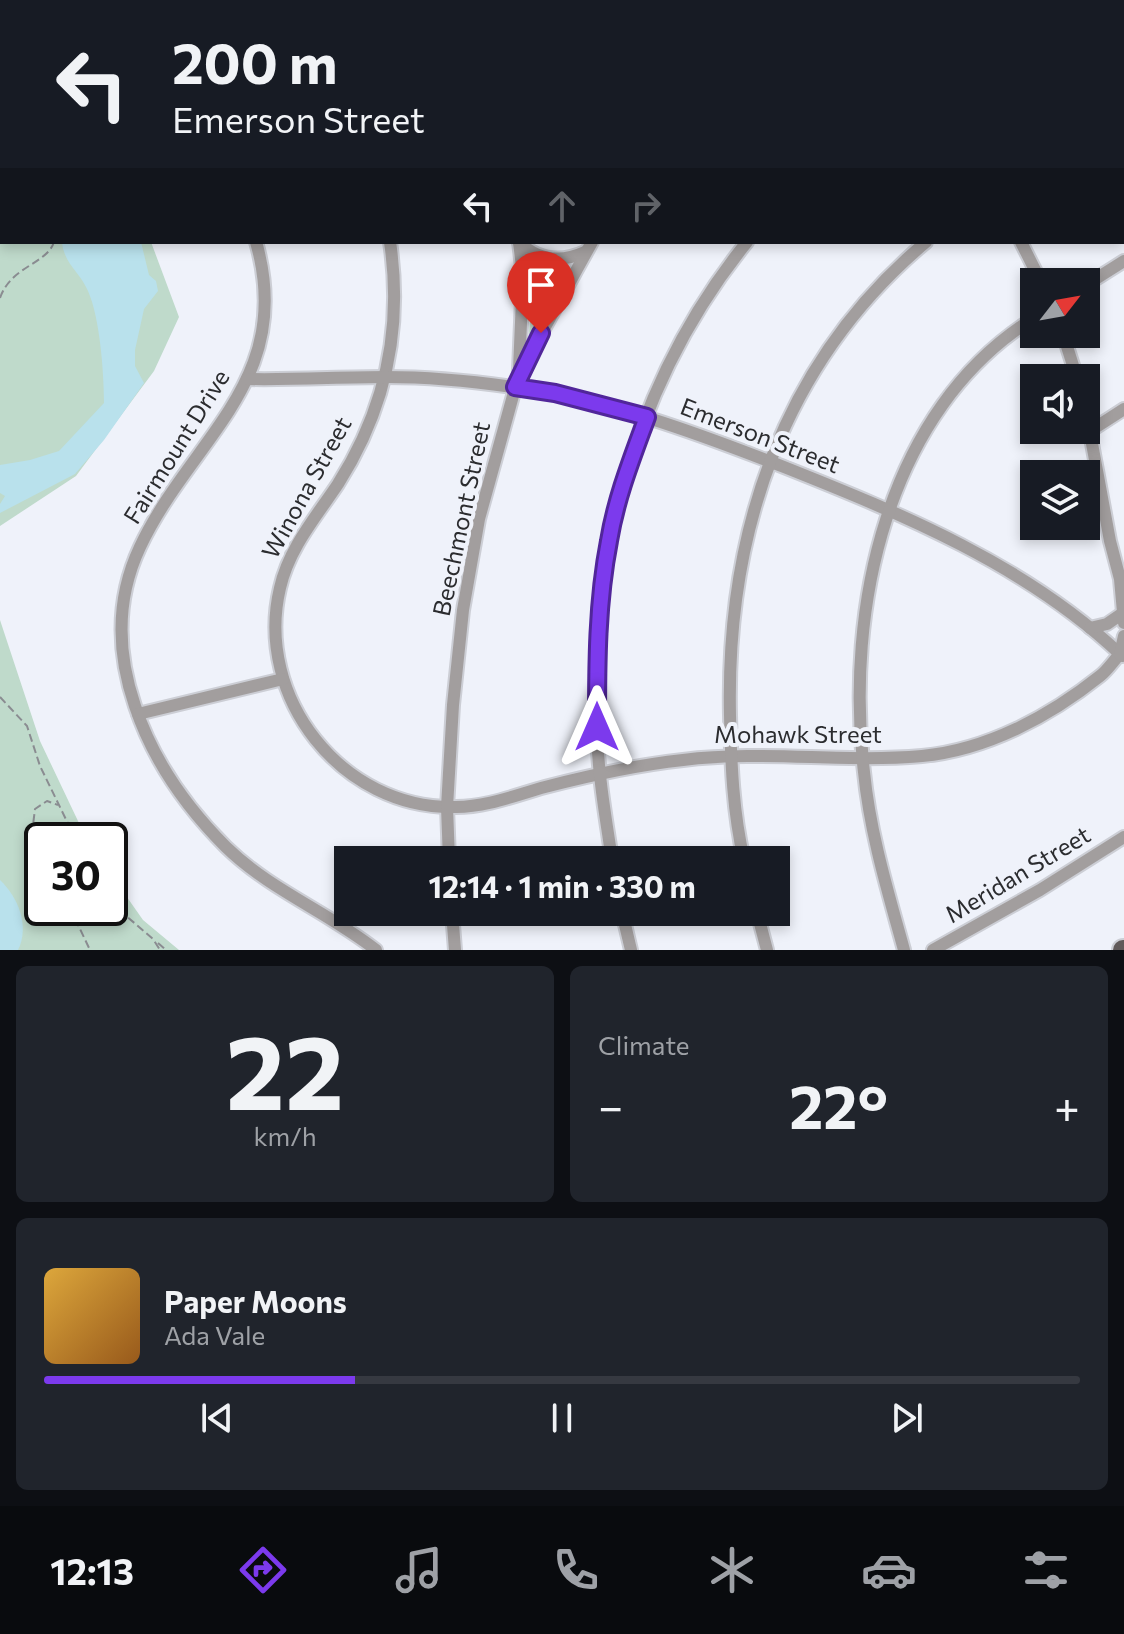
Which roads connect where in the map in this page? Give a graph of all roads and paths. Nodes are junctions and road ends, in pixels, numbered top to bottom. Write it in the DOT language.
graph roads {
  1 [pos="53,244"];
  2 [pos="256,244"];
  3 [pos="390,244"];
  4 [pos="519,244"];
  5 [pos="522,244"];
  6 [pos="746,244"];
  7 [pos="924,244"];
  8 [pos="1022,244"];
  9 [pos="589,247"];
  10 [pos="1124,261"];
  11 [pos="1034,268"];
  12 [pos="1100,276"];
  13 [pos="0,298"];
  14 [pos="1020,329"];
  15 [pos="519,374"];
  16 [pos="386,377"];
  17 [pos="247,379"];
  18 [pos="515,387"];
  19 [pos="1124,409"];
  20 [pos="647,417"];
  21 [pos="1100,425"];
  22 [pos="1093,444"];
  23 [pos="770,461"];
  24 [pos="890,509"];
  25 [pos="1121,566"];
  26 [pos="1123,613"];
  27 [pos="1124,623"];
  28 [pos="1090,628"];
  29 [pos="1124,636"];
  30 [pos="1123,654"];
  31 [pos="283,679"];
  32 [pos="0,697"];
  33 [pos="138,714"];
  34 [pos="731,756"];
  35 [pos="863,758"];
  36 [pos="600,774"];
  37 [pos="59,805"];
  38 [pos="447,807"];
  39 [pos="33,822"];
  40 [pos="67,822"];
  41 [pos="1124,837"];
  42 [pos="448,846"];
  43 [pos="610,846"];
  44 [pos="741,846"];
  45 [pos="128,917"];
  46 [pos="79,926"];
  47 [pos="453,926"];
  48 [pos="625,926"];
  49 [pos="761,926"];
  50 [pos="153,939"];
  51 [pos="90,950"];
  52 [pos="160,950"];
  53 [pos="166,950"];
  54 [pos="376,950"];
  55 [pos="455,950"];
  56 [pos="631,950"];
  57 [pos="767,950"];
  58 [pos="904,950"];
  59 [pos="933,950"];
  1 -- 13 [label="path"];
  2 -- 17 [label="street, Fairmount Drive"];
  3 -- 16 [label="street, Winona Street"];
  4 -- 15 [label="street"];
  5 -- 9 [label="street, Beechmont Street"];
  6 -- 20 [label="street"];
  7 -- 23 [label="street"];
  8 -- 11 [label="street"];
  9 -- 15 [label="street, Beechmont Street"];
  10 -- 12 [label="street"];
  14 -- 24 [label="street"];
  15 -- 18 [label="street, Beechmont Street"];
  16 -- 17 [label="street, Emerson Street"];
  16 -- 18 [label="street, Emerson Street"];
  16 -- 31 [label="street, Winona Street"];
  17 -- 33 [label="street, Fairmount Drive"];
  18 -- 20 [label="street, Emerson Street"];
  18 -- 38 [label="street, Beechmont Street"];
  19 -- 21 [label="street"];
  20 -- 23 [label="street, Emerson Street"];
  20 -- 36 [label="street"];
  22 -- 25 [label="street"];
  23 -- 24 [label="street, Emerson Street"];
  23 -- 34 [label="street"];
  24 -- 28 [label="street, Emerson Street"];
  24 -- 35 [label="street"];
  25 -- 26 [label="street"];
  26 -- 27 [label="street"];
  26 -- 28 [label="street"];
  28 -- 30 [label="street, Emerson Street"];
  29 -- 30 [label="street"];
  30 -- 35 [label="street, Mohawk Street"];
  31 -- 33 [label="street"];
  31 -- 38 [label="street, Winona Street"];
  32 -- 37 [label="path"];
  33 -- 54 [label="street, Fairmount Drive"];
  34 -- 35 [label="street, Mohawk Street"];
  34 -- 36 [label="street, Mohawk Street"];
  34 -- 44 [label="street"];
  35 -- 58 [label="street"];
  36 -- 38 [label="street, Mohawk Street"];
  36 -- 43 [label="street"];
  37 -- 39 [label="path"];
  37 -- 40 [label="path"];
  38 -- 42 [label="street, Beechmont Street"];
  41 -- 59 [label="street, Meridan Street"];
  45 -- 50 [label="path"];
  46 -- 51 [label="path"];
  47 -- 55 [label="street"];
  48 -- 56 [label="street"];
  49 -- 57 [label="street"];
  50 -- 52 [label="path"];
  50 -- 53 [label="path"];
}
